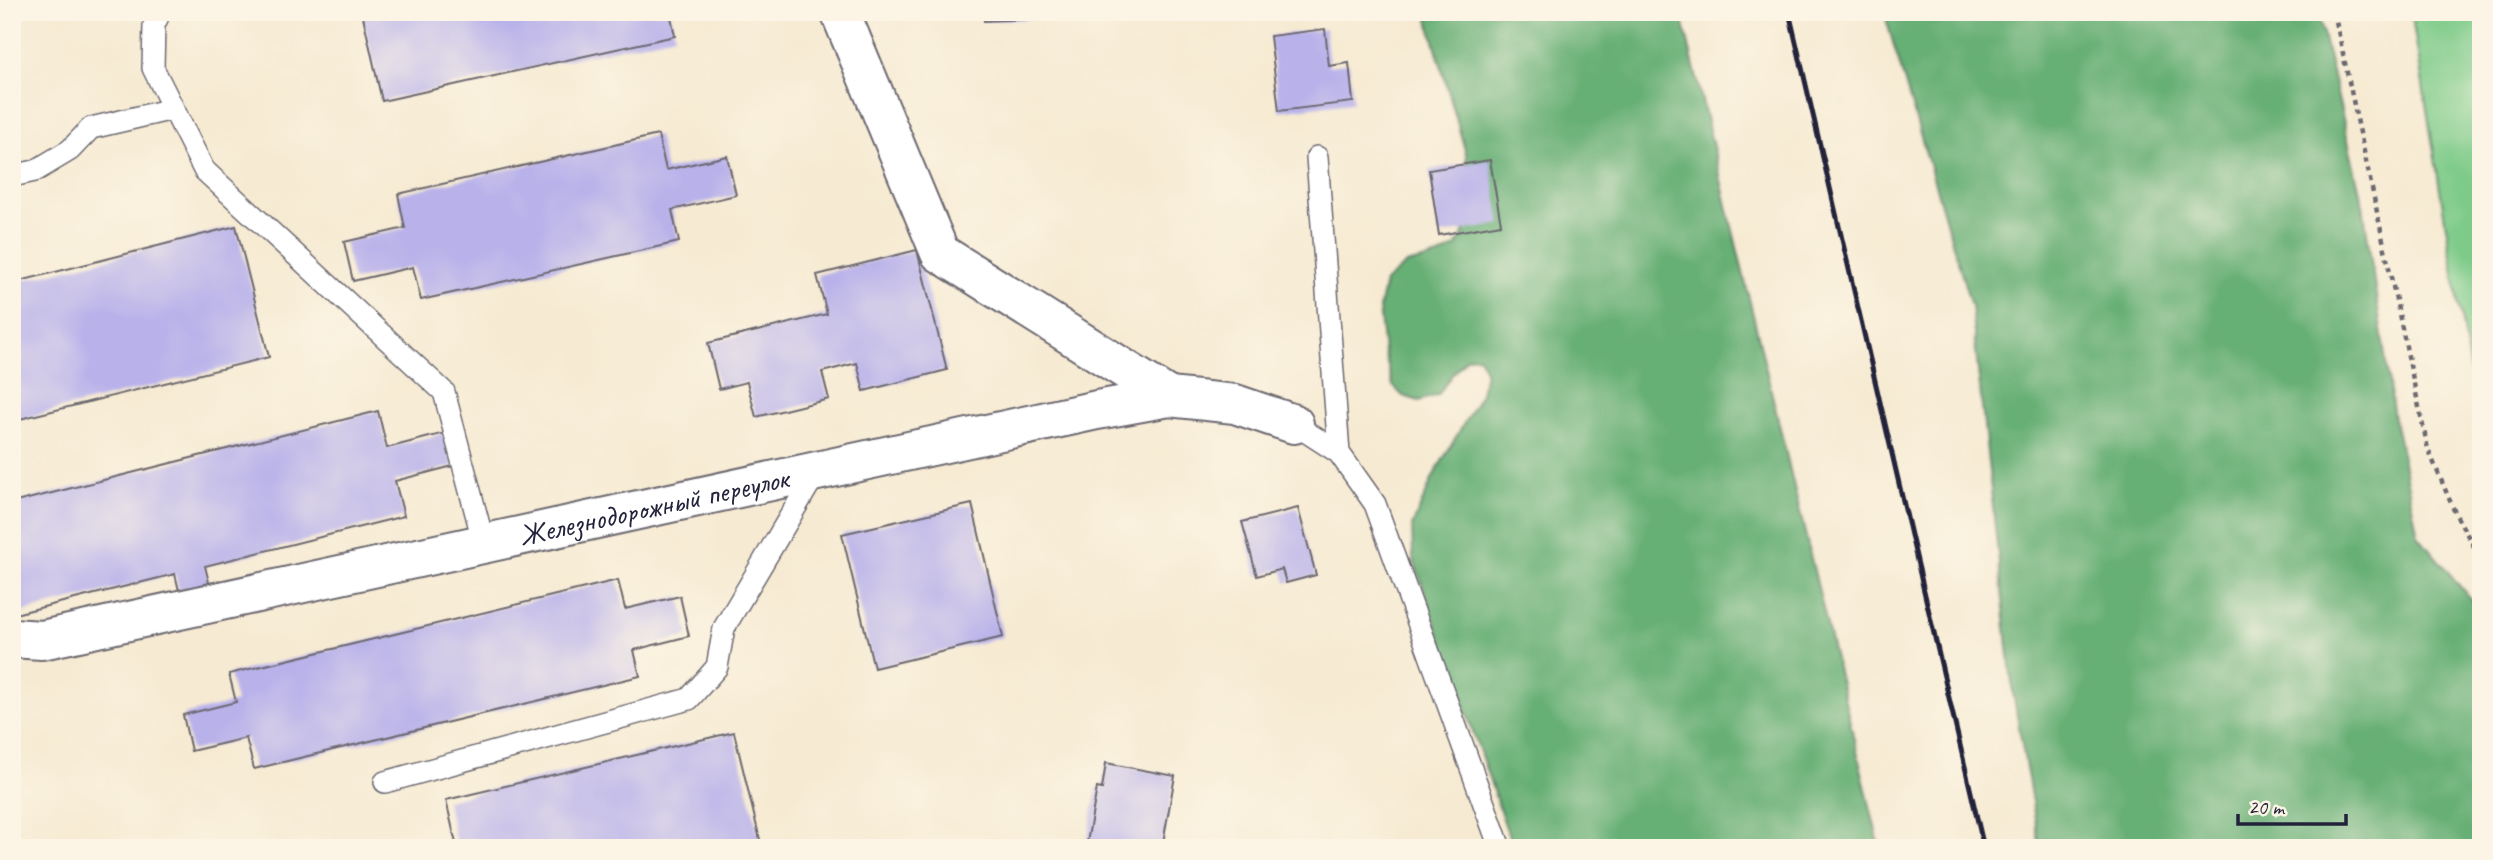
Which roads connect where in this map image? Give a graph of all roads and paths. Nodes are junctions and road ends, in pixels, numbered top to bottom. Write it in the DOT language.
graph roads {
  1 [pos="160,12"];
  2 [pos="2334,12"];
  3 [pos="846,18"];
  4 [pos="173,109"];
  5 [pos="1317,157"];
  6 [pos="12,176"];
  7 [pos="1169,397"];
  8 [pos="1294,424"];
  9 [pos="1339,453"];
  10 [pos="817,471"];
  11 [pos="484,544"];
  12 [pos="2481,559"];
  13 [pos="12,638"];
  14 [pos="385,782"];
  15 [pos="1500,848"];
  1 -- 4 [label="lane"];
  2 -- 12 [label="path"];
  3 -- 7 [label="street"];
  4 -- 6 [label="lane"];
  4 -- 11 [label="lane"];
  5 -- 9 [label="lane"];
  7 -- 8 [label="street, Железнодорожный переулок"];
  7 -- 10 [label="street, Железнодорожный переулок"];
  8 -- 9 [label="lane"];
  9 -- 15 [label="lane"];
  10 -- 11 [label="street, Железнодорожный переулок"];
  10 -- 14 [label="lane"];
  11 -- 13 [label="street, Железнодорожный переулок"];
}
